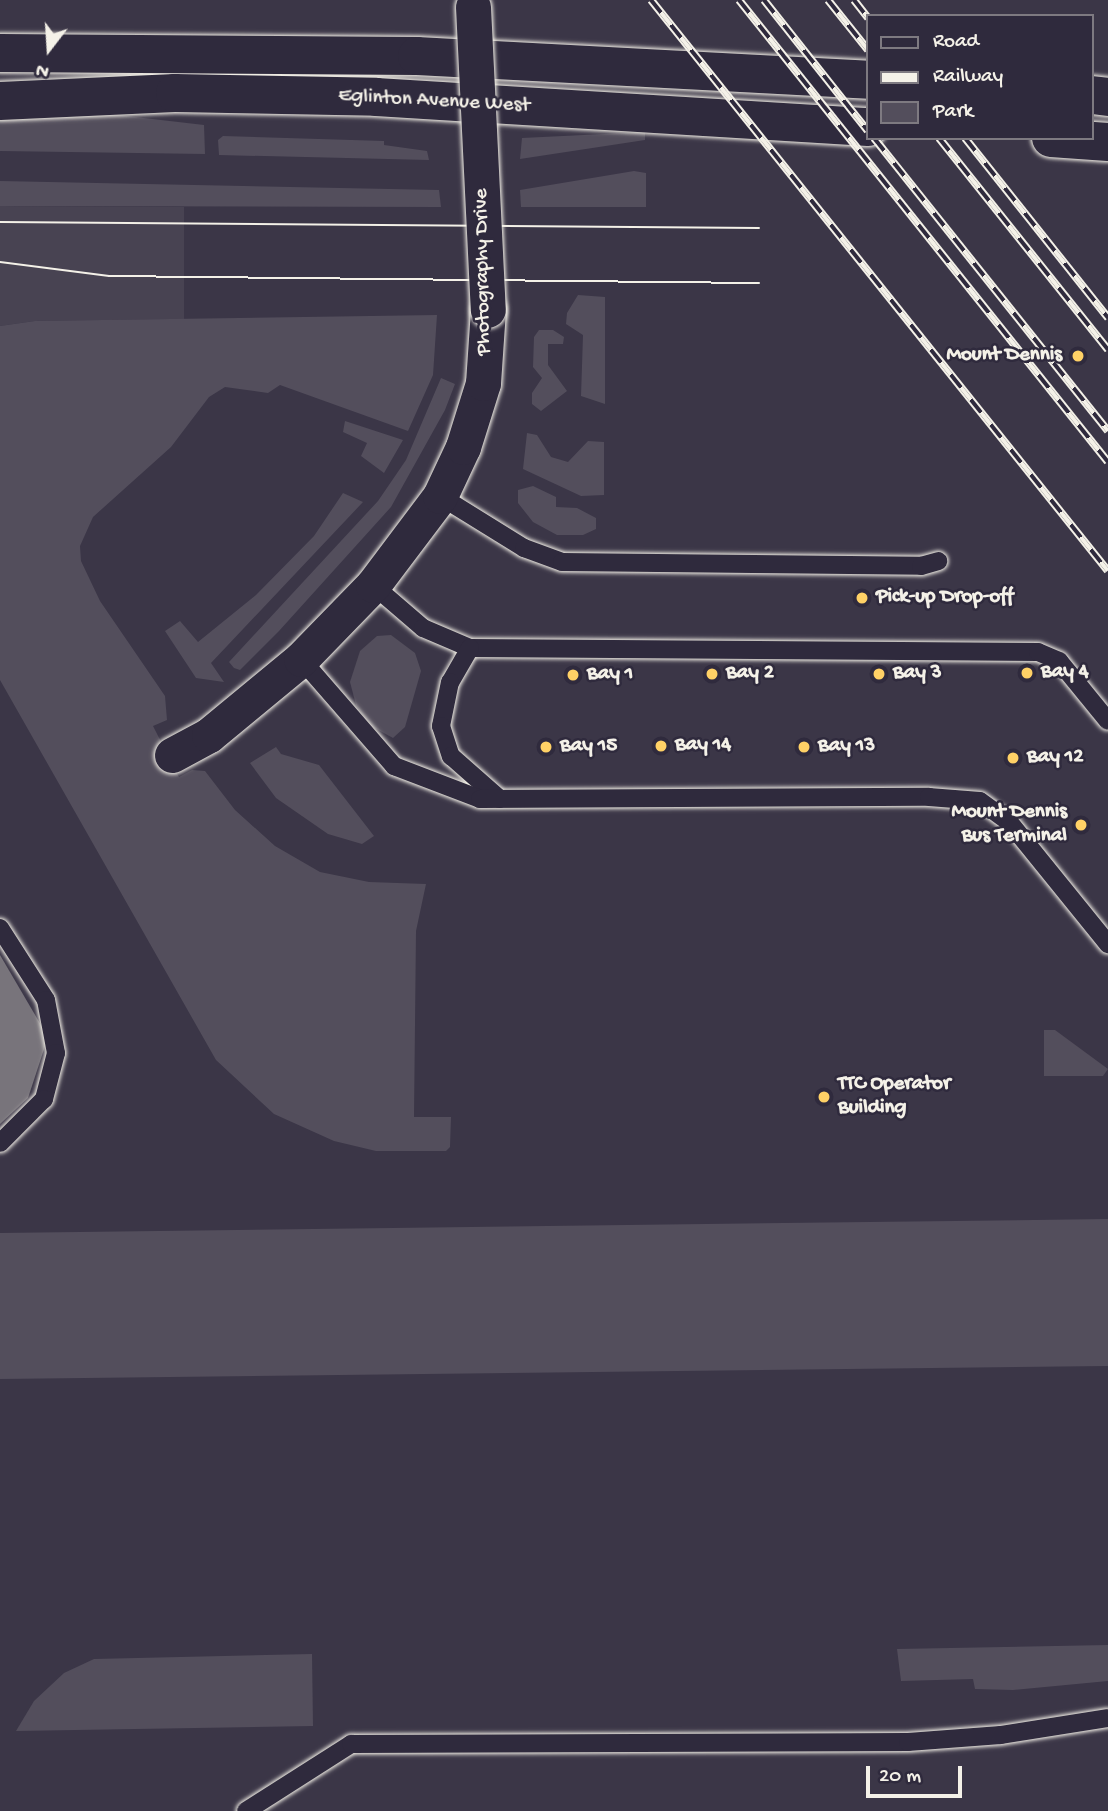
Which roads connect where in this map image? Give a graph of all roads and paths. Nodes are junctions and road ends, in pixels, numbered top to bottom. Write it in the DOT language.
graph roads {
  1 [pos="472,4"];
  2 [pos="0,53"];
  3 [pos="866,80"];
  4 [pos="0,101"];
  5 [pos="866,127"];
  6 [pos="1080,140"];
  7 [pos="1108,142"];
  8 [pos="440,496"];
  9 [pos="938,561"];
  10 [pos="373,585"];
  11 [pos="470,648"];
  12 [pos="301,659"];
  13 [pos="1108,721"];
  14 [pos="172,755"];
  15 [pos="500,799"];
  16 [pos="0,928"];
  17 [pos="1108,944"];
  18 [pos="0,1143"];
  19 [pos="1108,1718"];
  20 [pos="246,1811"];
  1 -- 8 [label="street, Photography Drive, bridge"];
  2 -- 3 [label="main road, Eglinton Avenue West"];
  4 -- 5 [label="main road, Eglinton Avenue West"];
  6 -- 7 [label="main road"];
  8 -- 9 [label="lane"];
  8 -- 10 [label="street, Photography Drive"];
  10 -- 11 [label="lane"];
  10 -- 12 [label="street, Photography Drive"];
  11 -- 13 [label="lane"];
  11 -- 15 [label="lane"];
  12 -- 14 [label="street, Photography Drive"];
  12 -- 15 [label="lane"];
  15 -- 17 [label="lane"];
  16 -- 18 [label="lane"];
  19 -- 20 [label="lane"];
}
